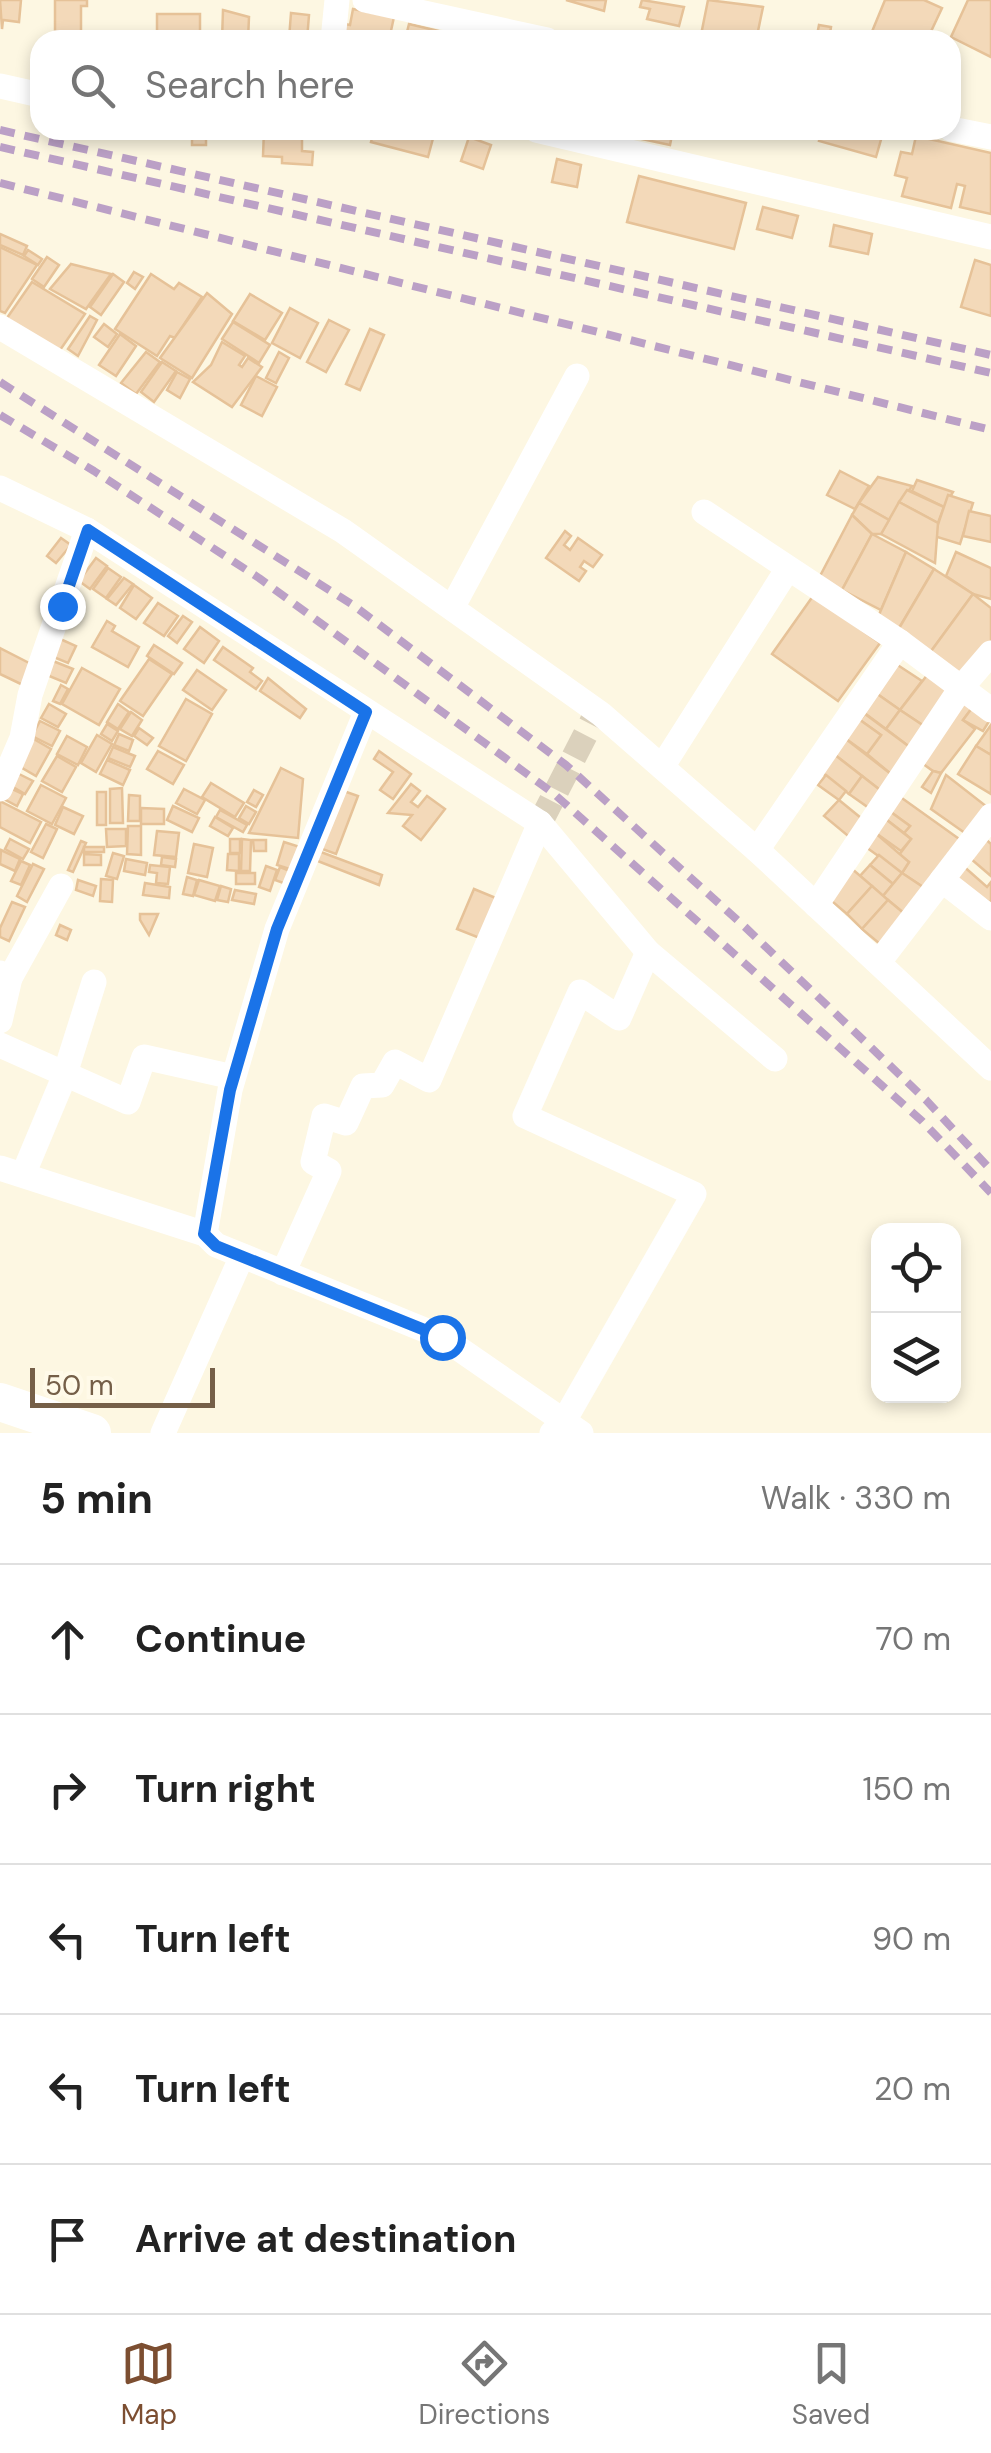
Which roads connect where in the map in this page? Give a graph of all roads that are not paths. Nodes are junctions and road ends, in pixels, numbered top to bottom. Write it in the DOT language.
graph roads {
  1 [pos="337,0"];
  2 [pos="365,0"];
  3 [pos="334,30"];
  4 [pos="502,30"];
  5 [pos="0,86"];
  6 [pos="30,93"];
  7 [pos="961,130"];
  8 [pos="991,137"];
  9 [pos="579,140"];
  10 [pos="991,237"];
  11 [pos="0,328"];
  12 [pos="576,376"];
  13 [pos="0,489"];
  14 [pos="704,512"];
  15 [pos="88,530"];
  16 [pos="787,570"];
  17 [pos="452,608"];
  18 [pos="900,642"];
  19 [pos="991,652"];
  20 [pos="961,688"];
  21 [pos="991,710"];
  22 [pos="366,712"];
  23 [pos="662,768"];
  24 [pos="0,788"];
  25 [pos="991,816"];
  26 [pos="540,822"];
  27 [pos="757,850"];
  28 [pos="942,880"];
  29 [pos="61,886"];
  30 [pos="816,905"];
  31 [pos="991,918"];
  32 [pos="648,952"];
  33 [pos="879,962"];
  34 [pos="5,976"];
  35 [pos="94,982"];
  36 [pos="0,1020"];
  37 [pos="0,1045"];
  38 [pos="775,1059"];
  39 [pos="991,1068"];
  40 [pos="64,1077"];
  41 [pos="234,1077"];
  42 [pos="12,1172"];
  43 [pos="204,1234"];
  44 [pos="242,1256"];
  45 [pos="284,1273"];
  46 [pos="0,1402"];
  47 [pos="566,1429"];
  48 [pos="92,1433"];
  49 [pos="162,1433"];
  1 -- 3 [label="street"];
  2 -- 4 [label="street"];
  5 -- 6 [label="street"];
  7 -- 8 [label="street"];
  9 -- 10 [label="street"];
  11 -- 17 [label="street"];
  12 -- 17 [label="street"];
  13 -- 15 [label="street"];
  14 -- 16 [label="street"];
  15 -- 22 [label="street"];
  15 -- 24 [label="street"];
  16 -- 18 [label="street"];
  16 -- 23 [label="street"];
  17 -- 23 [label="street"];
  18 -- 20 [label="street"];
  18 -- 27 [label="street"];
  19 -- 20 [label="street"];
  20 -- 21 [label="street"];
  20 -- 30 [label="street"];
  22 -- 26 [label="street"];
  22 -- 41 [label="street"];
  23 -- 27 [label="street"];
  25 -- 28 [label="street"];
  26 -- 32 [label="street"];
  26 -- 45 [label="street"];
  27 -- 30 [label="street"];
  28 -- 31 [label="street"];
  28 -- 33 [label="street"];
  29 -- 34 [label="street"];
  30 -- 33 [label="street"];
  32 -- 38 [label="street"];
  32 -- 47 [label="street"];
  33 -- 39 [label="street"];
  34 -- 36 [label="street"];
  35 -- 40 [label="street"];
  37 -- 40 [label="street"];
  40 -- 41 [label="street"];
  40 -- 42 [label="street"];
  41 -- 43 [label="street"];
  42 -- 43 [label="street"];
  43 -- 44 [label="street"];
  44 -- 45 [label="street"];
  44 -- 49 [label="street"];
  45 -- 47 [label="street"];
  46 -- 48 [label="main road"];
}
